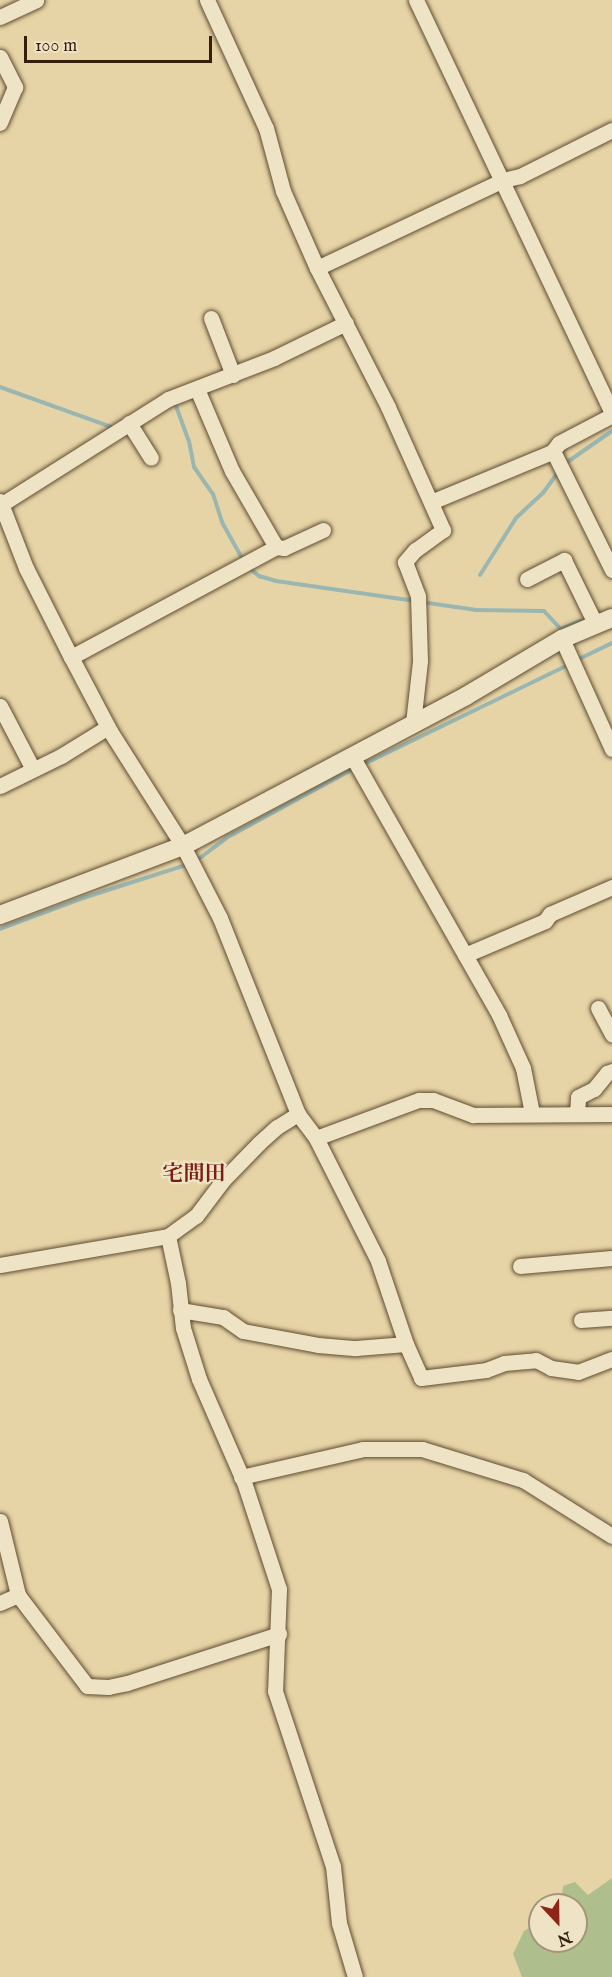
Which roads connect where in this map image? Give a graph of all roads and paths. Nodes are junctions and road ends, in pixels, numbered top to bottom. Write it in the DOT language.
graph roads {
  1 [pos="36,0"];
  2 [pos="207,0"];
  3 [pos="416,0"];
  4 [pos="0,17"];
  5 [pos="0,57"];
  6 [pos="0,123"];
  7 [pos="612,130"];
  8 [pos="503,180"];
  9 [pos="317,268"];
  10 [pos="211,318"];
  11 [pos="346,323"];
  12 [pos="233,375"];
  13 [pos="197,389"];
  14 [pos="612,413"];
  15 [pos="129,423"];
  16 [pos="553,451"];
  17 [pos="151,458"];
  18 [pos="1,502"];
  19 [pos="431,502"];
  20 [pos="323,530"];
  21 [pos="276,548"];
  22 [pos="612,570"];
  23 [pos="526,579"];
  24 [pos="604,621"];
  25 [pos="562,639"];
  26 [pos="71,657"];
  27 [pos="0,706"];
  28 [pos="413,723"];
  29 [pos="108,727"];
  30 [pos="612,749"];
  31 [pos="352,756"];
  32 [pos="33,769"];
  33 [pos="0,786"];
  34 [pos="185,850"];
  35 [pos="612,887"];
  36 [pos="0,915"];
  37 [pos="465,956"];
  38 [pos="598,1008"];
  39 [pos="612,1034"];
  40 [pos="612,1071"];
  41 [pos="532,1113"];
  42 [pos="577,1113"];
  43 [pos="298,1114"];
  44 [pos="612,1114"];
  45 [pos="316,1138"];
  46 [pos="168,1236"];
  47 [pos="612,1258"];
  48 [pos="0,1265"];
  49 [pos="520,1266"];
  50 [pos="180,1310"];
  51 [pos="612,1318"];
  52 [pos="581,1320"];
  53 [pos="405,1344"];
  54 [pos="612,1359"];
  55 [pos="241,1477"];
  56 [pos="0,1521"];
  57 [pos="612,1536"];
  58 [pos="18,1595"];
  59 [pos="0,1603"];
  60 [pos="279,1634"];
  61 [pos="355,1977"];
  1 -- 4 [label="street"];
  2 -- 9 [label="street"];
  3 -- 8 [label="street"];
  5 -- 6 [label="street"];
  7 -- 8 [label="street"];
  8 -- 9 [label="street"];
  8 -- 14 [label="street"];
  9 -- 11 [label="street"];
  10 -- 12 [label="street"];
  11 -- 12 [label="street"];
  11 -- 19 [label="street"];
  12 -- 13 [label="street"];
  13 -- 15 [label="street"];
  13 -- 21 [label="street"];
  14 -- 16 [label="street"];
  15 -- 17 [label="street"];
  15 -- 18 [label="street"];
  16 -- 19 [label="street"];
  16 -- 22 [label="street"];
  18 -- 26 [label="street"];
  19 -- 28 [label="street"];
  20 -- 21 [label="street"];
  21 -- 26 [label="street"];
  23 -- 24 [label="street"];
  24 -- 25 [label="street"];
  25 -- 28 [label="street"];
  25 -- 30 [label="street"];
  26 -- 29 [label="street"];
  27 -- 32 [label="street"];
  28 -- 31 [label="street"];
  29 -- 32 [label="street"];
  29 -- 34 [label="street"];
  31 -- 34 [label="street"];
  31 -- 37 [label="street"];
  32 -- 33 [label="street"];
  34 -- 36 [label="street"];
  34 -- 43 [label="street"];
  35 -- 37 [label="street"];
  37 -- 41 [label="street"];
  38 -- 39 [label="street"];
  40 -- 42 [label="street"];
  41 -- 42 [label="street"];
  41 -- 45 [label="street"];
  42 -- 44 [label="street"];
  43 -- 45 [label="street"];
  43 -- 46 [label="street"];
  45 -- 53 [label="street"];
  46 -- 48 [label="street"];
  46 -- 50 [label="street"];
  47 -- 49 [label="street"];
  50 -- 53 [label="street"];
  50 -- 55 [label="street"];
  51 -- 52 [label="street"];
  53 -- 54 [label="street"];
  55 -- 57 [label="street"];
  55 -- 60 [label="street"];
  56 -- 58 [label="street"];
  58 -- 59 [label="street"];
  58 -- 60 [label="street"];
  60 -- 61 [label="street"];
}
